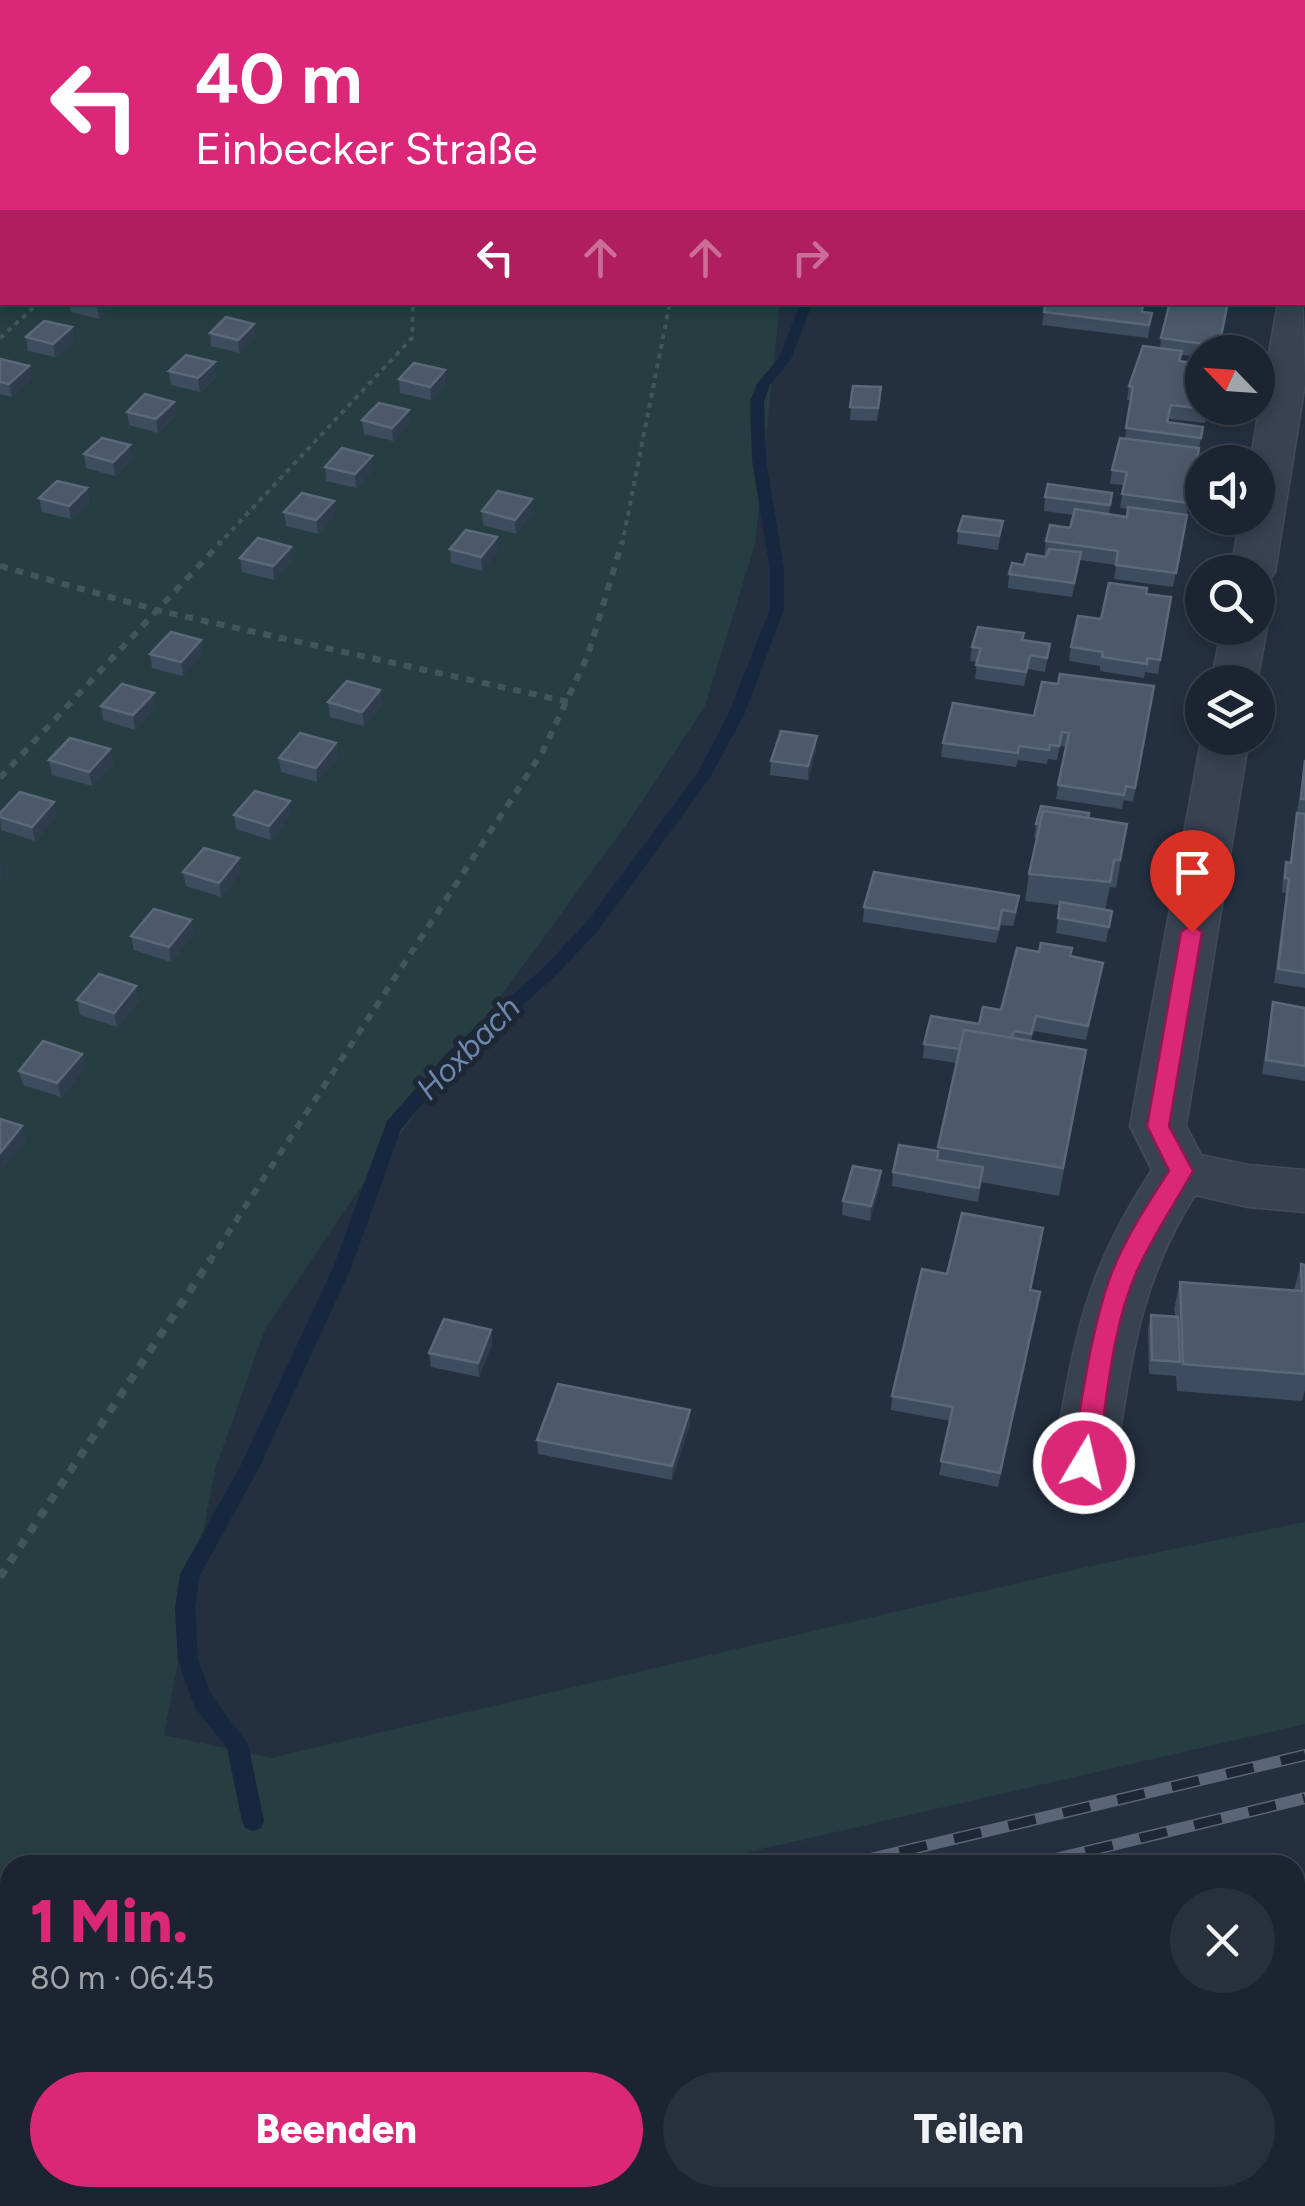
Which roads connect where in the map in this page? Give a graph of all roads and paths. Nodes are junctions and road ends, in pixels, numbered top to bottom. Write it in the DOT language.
graph roads {
  1 [pos="37,305"];
  2 [pos="413,305"];
  3 [pos="669,305"];
  4 [pos="1298,305"];
  5 [pos="0,338"];
  6 [pos="1298,350"];
  7 [pos="1256,555"];
  8 [pos="0,566"];
  9 [pos="160,611"];
  10 [pos="568,702"];
  11 [pos="1222,755"];
  12 [pos="0,778"];
  13 [pos="1181,1171"];
  14 [pos="1305,1191"];
  15 [pos="1084,1463"];
  16 [pos="0,1577"];
  1 -- 5 [label="path"];
  2 -- 9 [label="path"];
  3 -- 10 [label="path"];
  4 -- 6 [label="street"];
  6 -- 7 [label="street"];
  8 -- 9 [label="path"];
  9 -- 10 [label="path"];
  9 -- 12 [label="path"];
  10 -- 16 [label="path"];
  11 -- 13 [label="street"];
  13 -- 14 [label="street"];
  13 -- 15 [label="street"];
}
